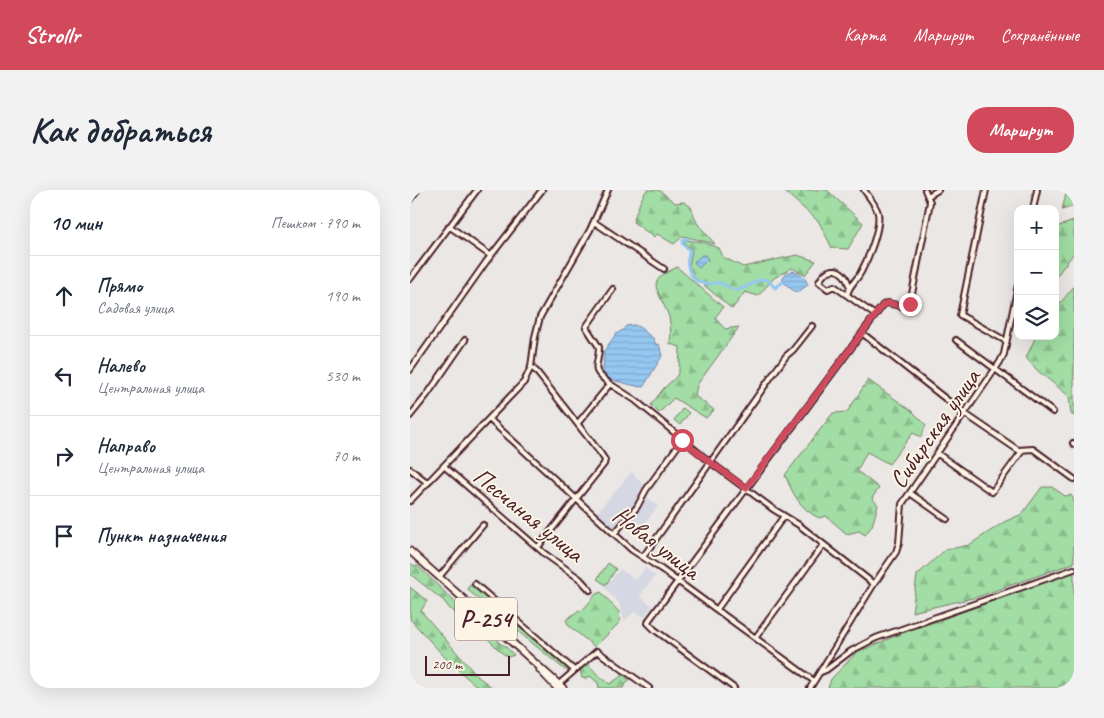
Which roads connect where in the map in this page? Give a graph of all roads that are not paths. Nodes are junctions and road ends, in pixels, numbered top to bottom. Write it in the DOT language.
graph roads {
  1 [pos="417,190"];
  2 [pos="477,190"];
  3 [pos="542,190"];
  4 [pos="608,190"];
  5 [pos="864,190"];
  6 [pos="925,190"];
  7 [pos="938,190"];
  8 [pos="986,190"];
  9 [pos="1037,190"];
  10 [pos="928,196"];
  11 [pos="410,199"];
  12 [pos="1034,205"];
  13 [pos="594,222"];
  14 [pos="449,226"];
  15 [pos="491,256"];
  16 [pos="664,269"];
  17 [pos="410,279"];
  18 [pos="849,285"];
  19 [pos="614,289"];
  20 [pos="847,295"];
  21 [pos="1016,295"];
  22 [pos="875,315"];
  23 [pos="812,326"];
  24 [pos="862,333"];
  25 [pos="465,340"];
  26 [pos="956,340"];
  27 [pos="1006,341"];
  28 [pos="531,367"];
  29 [pos="410,370"];
  30 [pos="996,370"];
  31 [pos="610,384"];
  32 [pos="1053,412"];
  33 [pos="966,413"];
  34 [pos="410,416"];
  35 [pos="489,419"];
  36 [pos="578,423"];
  37 [pos="682,440"];
  38 [pos="1022,451"];
  39 [pos="938,454"];
  40 [pos="710,462"];
  41 [pos="444,467"];
  42 [pos="410,469"];
  43 [pos="1074,478"];
  44 [pos="428,483"];
  45 [pos="746,488"];
  46 [pos="910,493"];
  47 [pos="576,499"];
  48 [pos="410,501"];
  49 [pos="784,516"];
  50 [pos="947,519"];
  51 [pos="483,525"];
  52 [pos="614,534"];
  53 [pos="823,545"];
  54 [pos="538,547"];
  55 [pos="410,551"];
  56 [pos="643,557"];
  57 [pos="1074,569"];
  58 [pos="439,577"];
  59 [pos="678,582"];
  60 [pos="475,584"];
  61 [pos="874,584"];
  62 [pos="590,590"];
  63 [pos="717,609"];
  64 [pos="756,638"];
  65 [pos="574,670"];
  66 [pos="821,672"];
  67 [pos="814,681"];
  68 [pos="559,687"];
  69 [pos="649,688"];
  70 [pos="734,688"];
  71 [pos="810,688"];
  1 -- 11 [label="street"];
  2 -- 14 [label="street"];
  3 -- 15 [label="street"];
  4 -- 13 [label="street"];
  5 -- 18 [label="street"];
  6 -- 10 [label="street"];
  7 -- 10 [label="street"];
  8 -- 27 [label="street"];
  9 -- 12 [label="street"];
  10 -- 22 [label="street"];
  13 -- 16 [label="street"];
  13 -- 28 [label="street"];
  14 -- 15 [label="street"];
  14 -- 17 [label="street"];
  15 -- 29 [label="street"];
  18 -- 20 [label="street"];
  18 -- 20 [label="street"];
  19 -- 31 [label="street"];
  20 -- 22 [label="street"];
  21 -- 27 [label="street, Сибирская улица"];
  22 -- 24 [label="street"];
  23 -- 40 [label="street"];
  24 -- 33 [label="street"];
  24 -- 45 [label="street"];
  25 -- 34 [label="street"];
  26 -- 30 [label="street"];
  27 -- 30 [label="street, Сибирская улица"];
  28 -- 35 [label="street"];
  28 -- 36 [label="street"];
  30 -- 32 [label="street"];
  30 -- 33 [label="street, Сибирская улица"];
  31 -- 36 [label="street"];
  31 -- 37 [label="street"];
  33 -- 38 [label="street"];
  33 -- 39 [label="street, Сибирская улица"];
  35 -- 41 [label="street"];
  35 -- 47 [label="street, Новая улица"];
  36 -- 47 [label="street"];
  37 -- 40 [label="street"];
  37 -- 52 [label="street"];
  38 -- 39 [label="street"];
  38 -- 43 [label="street"];
  39 -- 46 [label="street, Сибирская улица"];
  40 -- 45 [label="street"];
  40 -- 56 [label="street"];
  41 -- 44 [label="street"];
  41 -- 54 [label="street, Песчаная улица"];
  42 -- 44 [label="street"];
  44 -- 48 [label="street"];
  45 -- 49 [label="street"];
  45 -- 59 [label="street"];
  46 -- 50 [label="street"];
  46 -- 61 [label="street, Сибирская улица"];
  47 -- 52 [label="street, Новая улица"];
  47 -- 54 [label="street"];
  49 -- 53 [label="street"];
  49 -- 63 [label="street"];
  51 -- 58 [label="street"];
  52 -- 56 [label="street, Новая улица"];
  53 -- 61 [label="street"];
  53 -- 64 [label="street"];
  54 -- 62 [label="street, Песчаная улица"];
  55 -- 58 [label="highway, Р-254"];
  56 -- 59 [label="street, Новая улица"];
  57 -- 66 [label="street"];
  58 -- 68 [label="highway, Р-254"];
  59 -- 63 [label="street, Новая улица"];
  59 -- 70 [label="street"];
  60 -- 65 [label="street"];
  61 -- 66 [label="street, Сибирская улица"];
  63 -- 64 [label="street, Новая улица"];
  64 -- 67 [label="street, Новая улица"];
  65 -- 68 [label="street"];
  65 -- 69 [label="street"];
  66 -- 67 [label="street, Сибирская улица"];
  67 -- 71 [label="street, Сибирская улица"];
}
